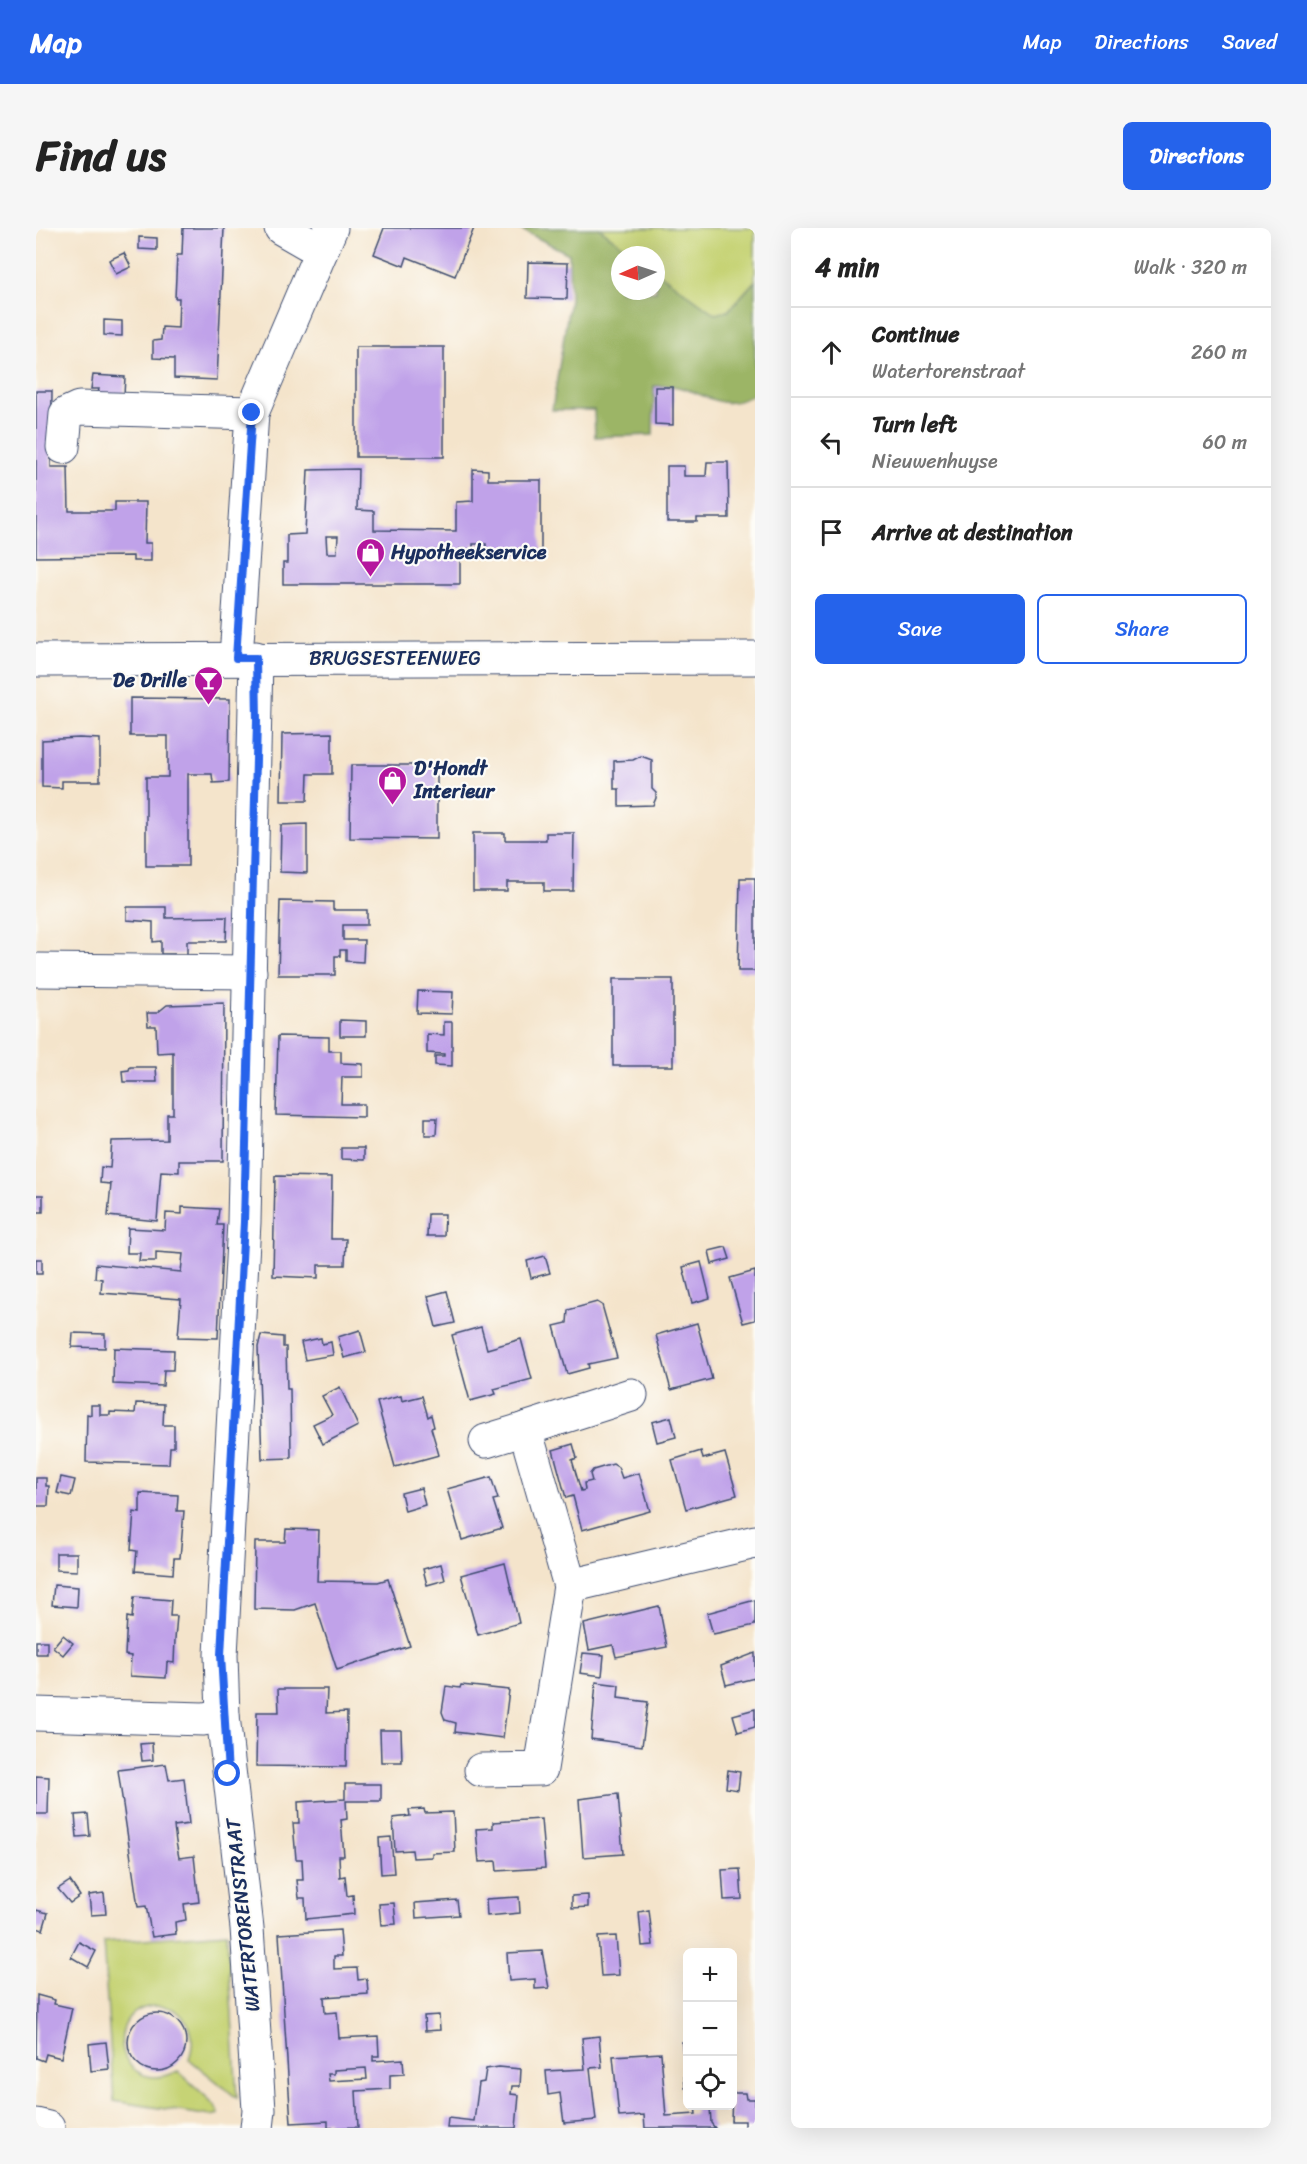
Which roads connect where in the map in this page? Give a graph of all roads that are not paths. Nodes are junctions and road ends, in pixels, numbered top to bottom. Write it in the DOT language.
graph roads {
  1 [pos="281,228"];
  2 [pos="326,240"];
  3 [pos="252,413"];
  4 [pos="63,447"];
  5 [pos="246,658"];
  6 [pos="755,658"];
  7 [pos="36,660"];
  8 [pos="36,970"];
  9 [pos="250,972"];
  10 [pos="631,1395"];
  11 [pos="525,1429"];
  12 [pos="486,1441"];
  13 [pos="755,1542"];
  14 [pos="570,1586"];
  15 [pos="36,1714"];
  16 [pos="223,1716"];
  17 [pos="481,1770"];
  18 [pos="36,2125"];
  19 [pos="48,2128"];
  20 [pos="256,2128"];
  1 -- 2 [label="street"];
  2 -- 3 [label="street, WATERTORENSTRAAT"];
  3 -- 4 [label="street"];
  3 -- 5 [label="street, WATERTORENSTRAAT"];
  5 -- 6 [label="street, BRUGSESTEENWEG"];
  5 -- 7 [label="street, BRUGSESTEENWEG"];
  5 -- 9 [label="street, WATERTORENSTRAAT"];
  8 -- 9 [label="street"];
  9 -- 16 [label="street, WATERTORENSTRAAT"];
  10 -- 11 [label="street"];
  11 -- 12 [label="street"];
  11 -- 14 [label="street"];
  13 -- 14 [label="street"];
  14 -- 17 [label="street"];
  15 -- 16 [label="street"];
  16 -- 20 [label="street, WATERTORENSTRAAT"];
  18 -- 19 [label="street"];
}
